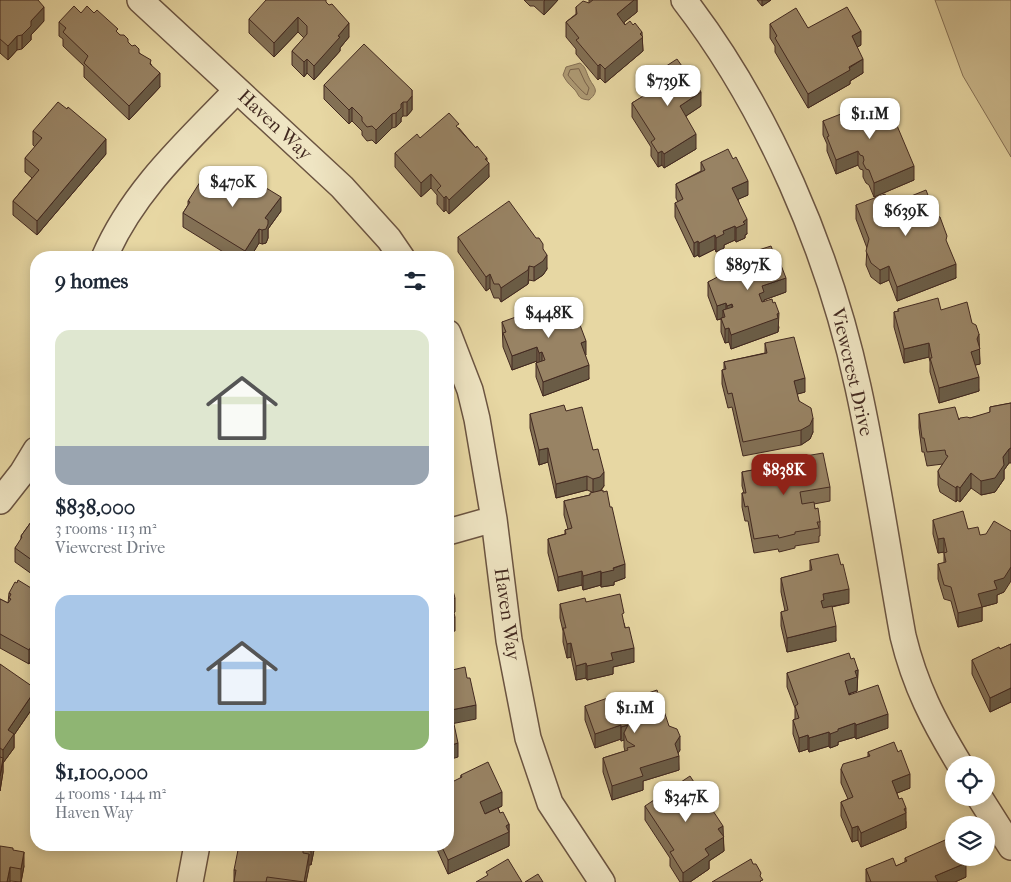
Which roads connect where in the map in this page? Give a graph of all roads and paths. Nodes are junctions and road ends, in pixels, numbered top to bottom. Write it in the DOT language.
graph roads {
  1 [pos="140,0"];
  2 [pos="684,0"];
  3 [pos="237,90"];
  4 [pos="108,251"];
  5 [pos="397,251"];
  6 [pos="454,349"];
  7 [pos="30,460"];
  8 [pos="0,501"];
  9 [pos="494,519"];
  10 [pos="454,530"];
  11 [pos="955,756"];
  12 [pos="985,806"];
  13 [pos="1011,846"];
  14 [pos="196,851"];
  15 [pos="190,882"];
  16 [pos="602,882"];
  1 -- 3 [label="street, Haven Way"];
  2 -- 11 [label="street, Viewcrest Drive"];
  3 -- 4 [label="street"];
  3 -- 5 [label="street, Haven Way"];
  6 -- 9 [label="street, Haven Way"];
  7 -- 8 [label="street"];
  9 -- 10 [label="street"];
  9 -- 16 [label="street, Haven Way"];
  12 -- 13 [label="street"];
  14 -- 15 [label="street"];
}
